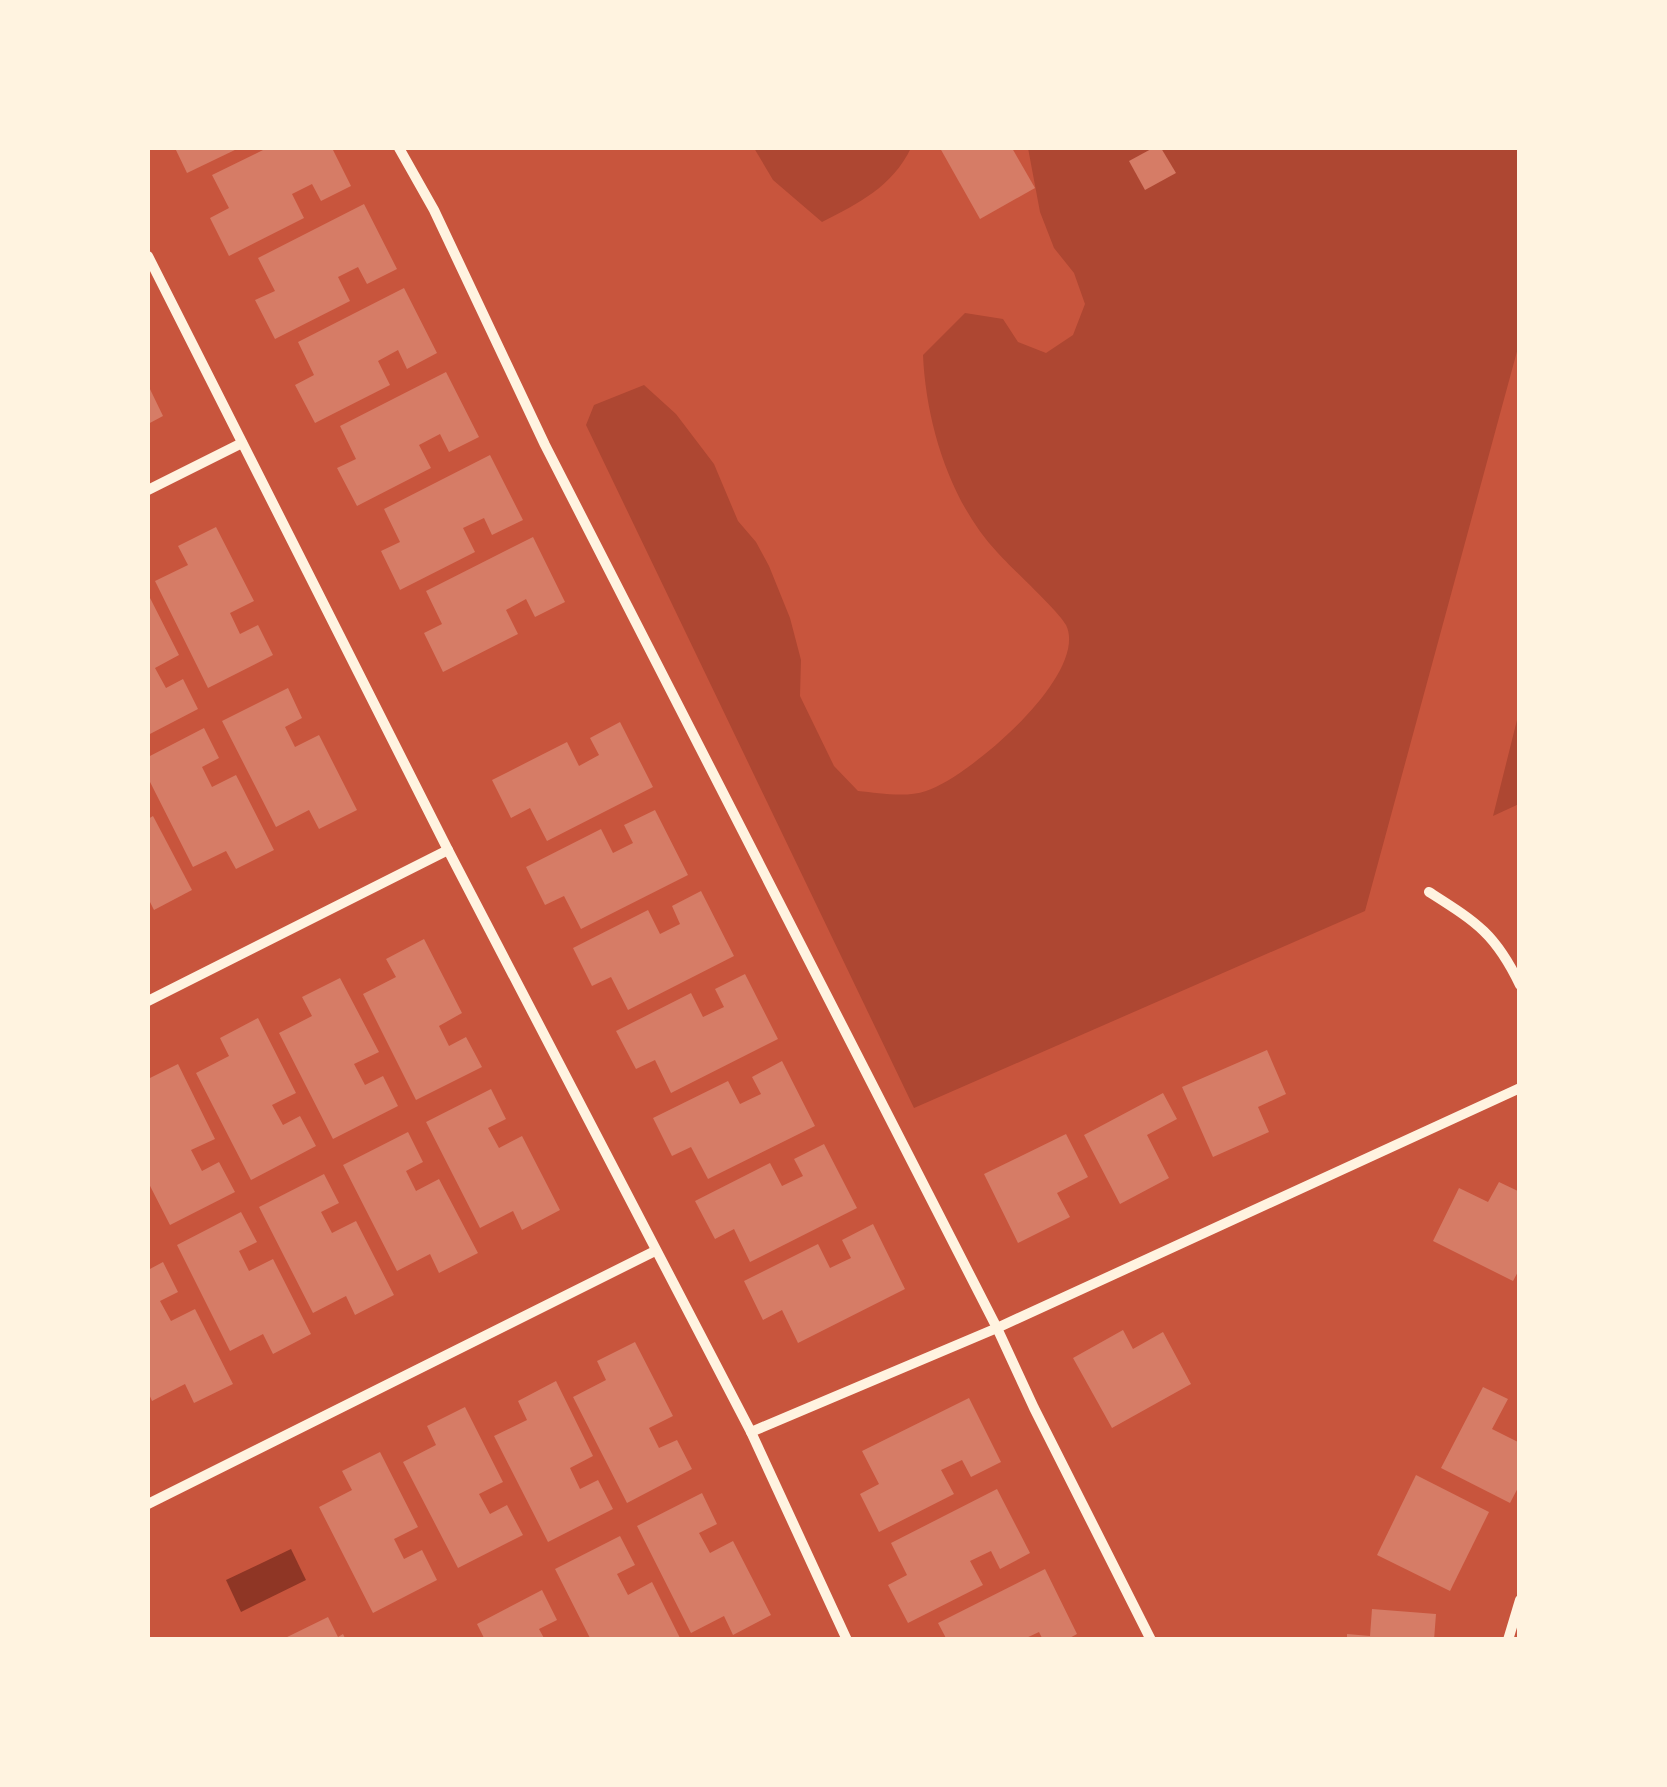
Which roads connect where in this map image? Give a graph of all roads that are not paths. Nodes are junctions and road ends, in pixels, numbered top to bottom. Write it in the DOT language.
graph roads {
  1 [pos="400,148"];
  2 [pos="148,256"];
  3 [pos="242,443"];
  4 [pos="148,490"];
  5 [pos="448,850"];
  6 [pos="1429,892"];
  7 [pos="1520,985"];
  8 [pos="148,1000"];
  9 [pos="1520,1088"];
  10 [pos="655,1251"];
  11 [pos="997,1328"];
  12 [pos="751,1432"];
  13 [pos="148,1504"];
  14 [pos="1520,1600"];
  15 [pos="847,1640"];
  16 [pos="1151,1640"];
  17 [pos="1508,1640"];
  1 -- 11 [label="street"];
  2 -- 3 [label="street"];
  3 -- 4 [label="street"];
  3 -- 5 [label="street"];
  5 -- 8 [label="street"];
  5 -- 10 [label="street"];
  6 -- 7 [label="street"];
  9 -- 11 [label="street"];
  10 -- 12 [label="street"];
  10 -- 13 [label="street"];
  11 -- 12 [label="street"];
  11 -- 16 [label="street"];
  12 -- 15 [label="street"];
  14 -- 17 [label="street"];
}
